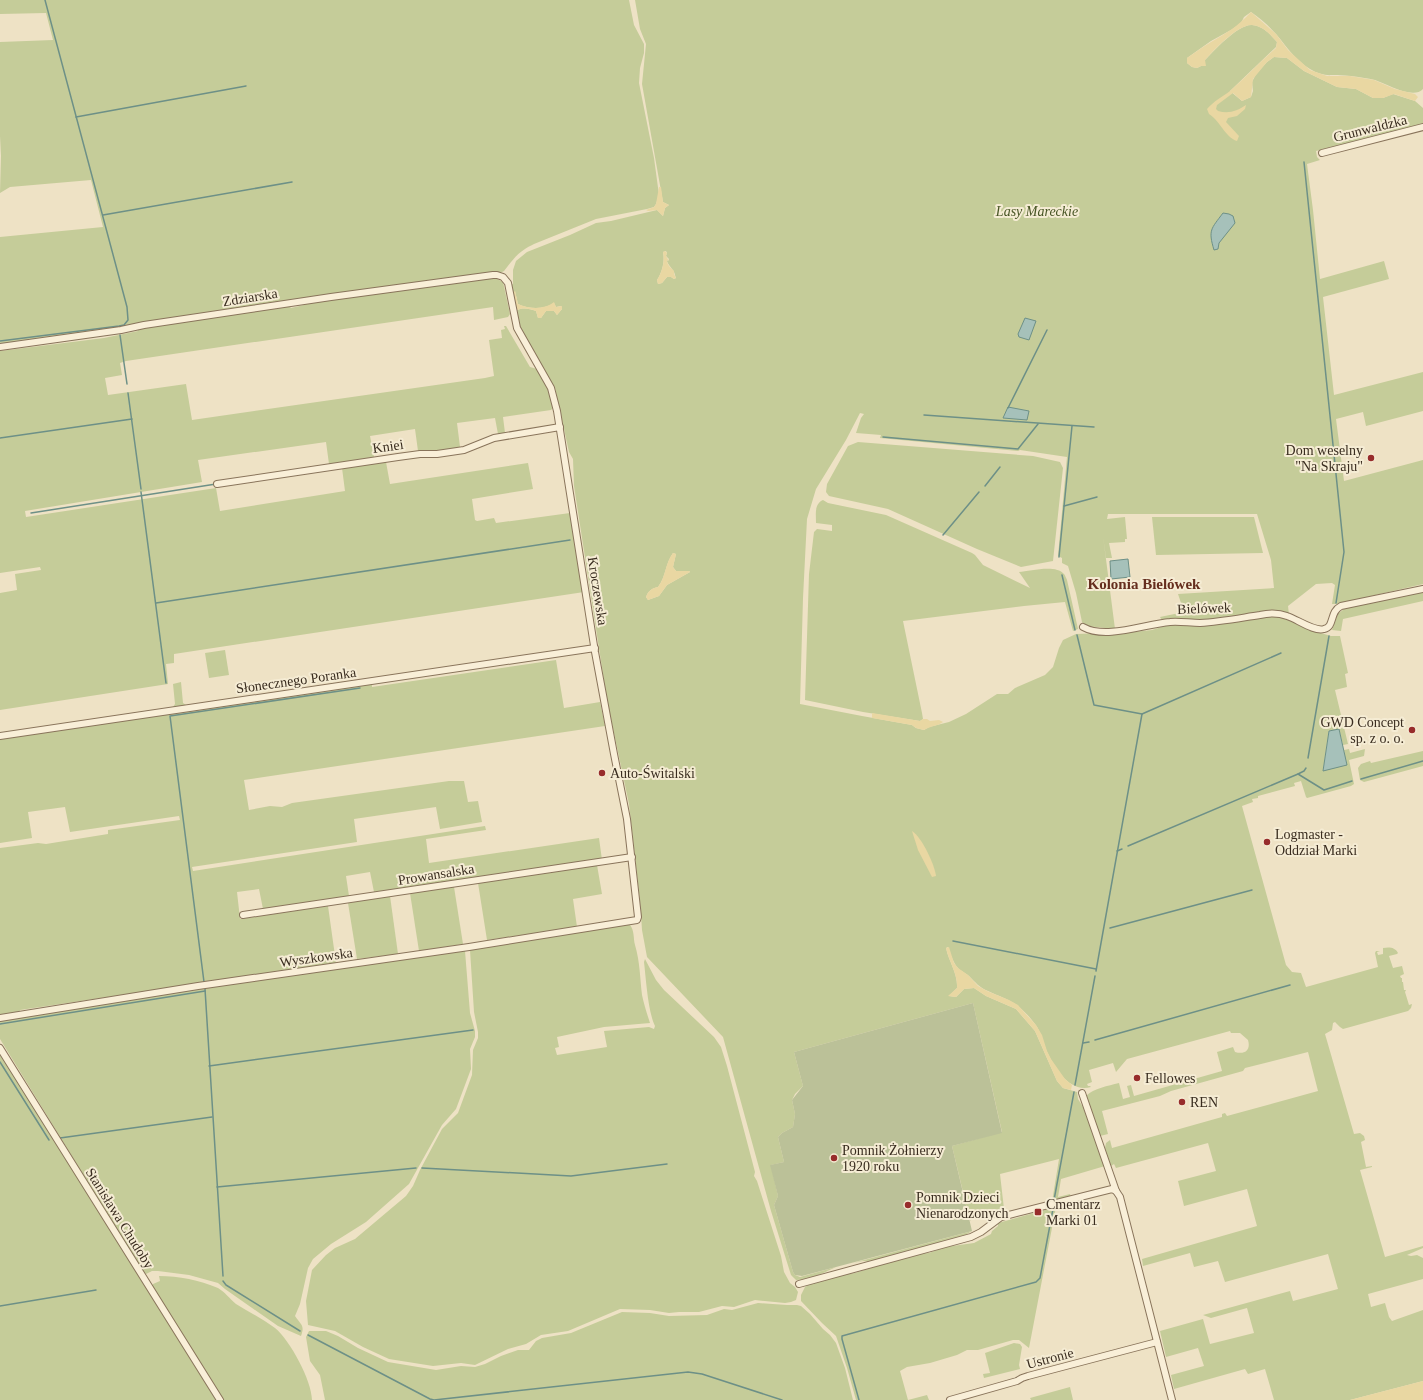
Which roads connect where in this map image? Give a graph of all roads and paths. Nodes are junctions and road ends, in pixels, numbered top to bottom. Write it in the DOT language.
graph roads {
  1 [pos="1423,127"];
  2 [pos="1322,153"];
  3 [pos="503,276"];
  4 [pos="0,347"];
  5 [pos="560,427"];
  6 [pos="217,484"];
  7 [pos="1423,589"];
  8 [pos="1083,627"];
  9 [pos="595,648"];
  10 [pos="0,736"];
  11 [pos="632,856"];
  12 [pos="244,915"];
  13 [pos="636,920"];
  14 [pos="0,1018"];
  15 [pos="0,1048"];
  16 [pos="1082,1093"];
  17 [pos="1116,1191"];
  18 [pos="799,1284"];
  19 [pos="1157,1342"];
  20 [pos="220,1400"];
  21 [pos="950,1400"];
  22 [pos="1172,1400"];
  1 -- 2 [label="street, Grunwaldzka"];
  3 -- 4 [label="street, Zdziarska"];
  3 -- 5 [label="street, Kroczewska"];
  5 -- 6 [label="street, Kniei"];
  5 -- 9 [label="street, Kroczewska"];
  7 -- 8 [label="street, Bielówek"];
  9 -- 10 [label="street, Słonecznego Poranka"];
  9 -- 11 [label="street, Kroczewska"];
  11 -- 12 [label="street, Prowansalska"];
  11 -- 13 [label="street, Kroczewska"];
  13 -- 14 [label="street, Wyszkowska"];
  15 -- 20 [label="street, Stanisława Chudoby"];
  16 -- 17 [label="street"];
  17 -- 18 [label="street"];
  17 -- 19 [label="street"];
  19 -- 21 [label="street, Ustronie"];
  19 -- 22 [label="street"];
}
